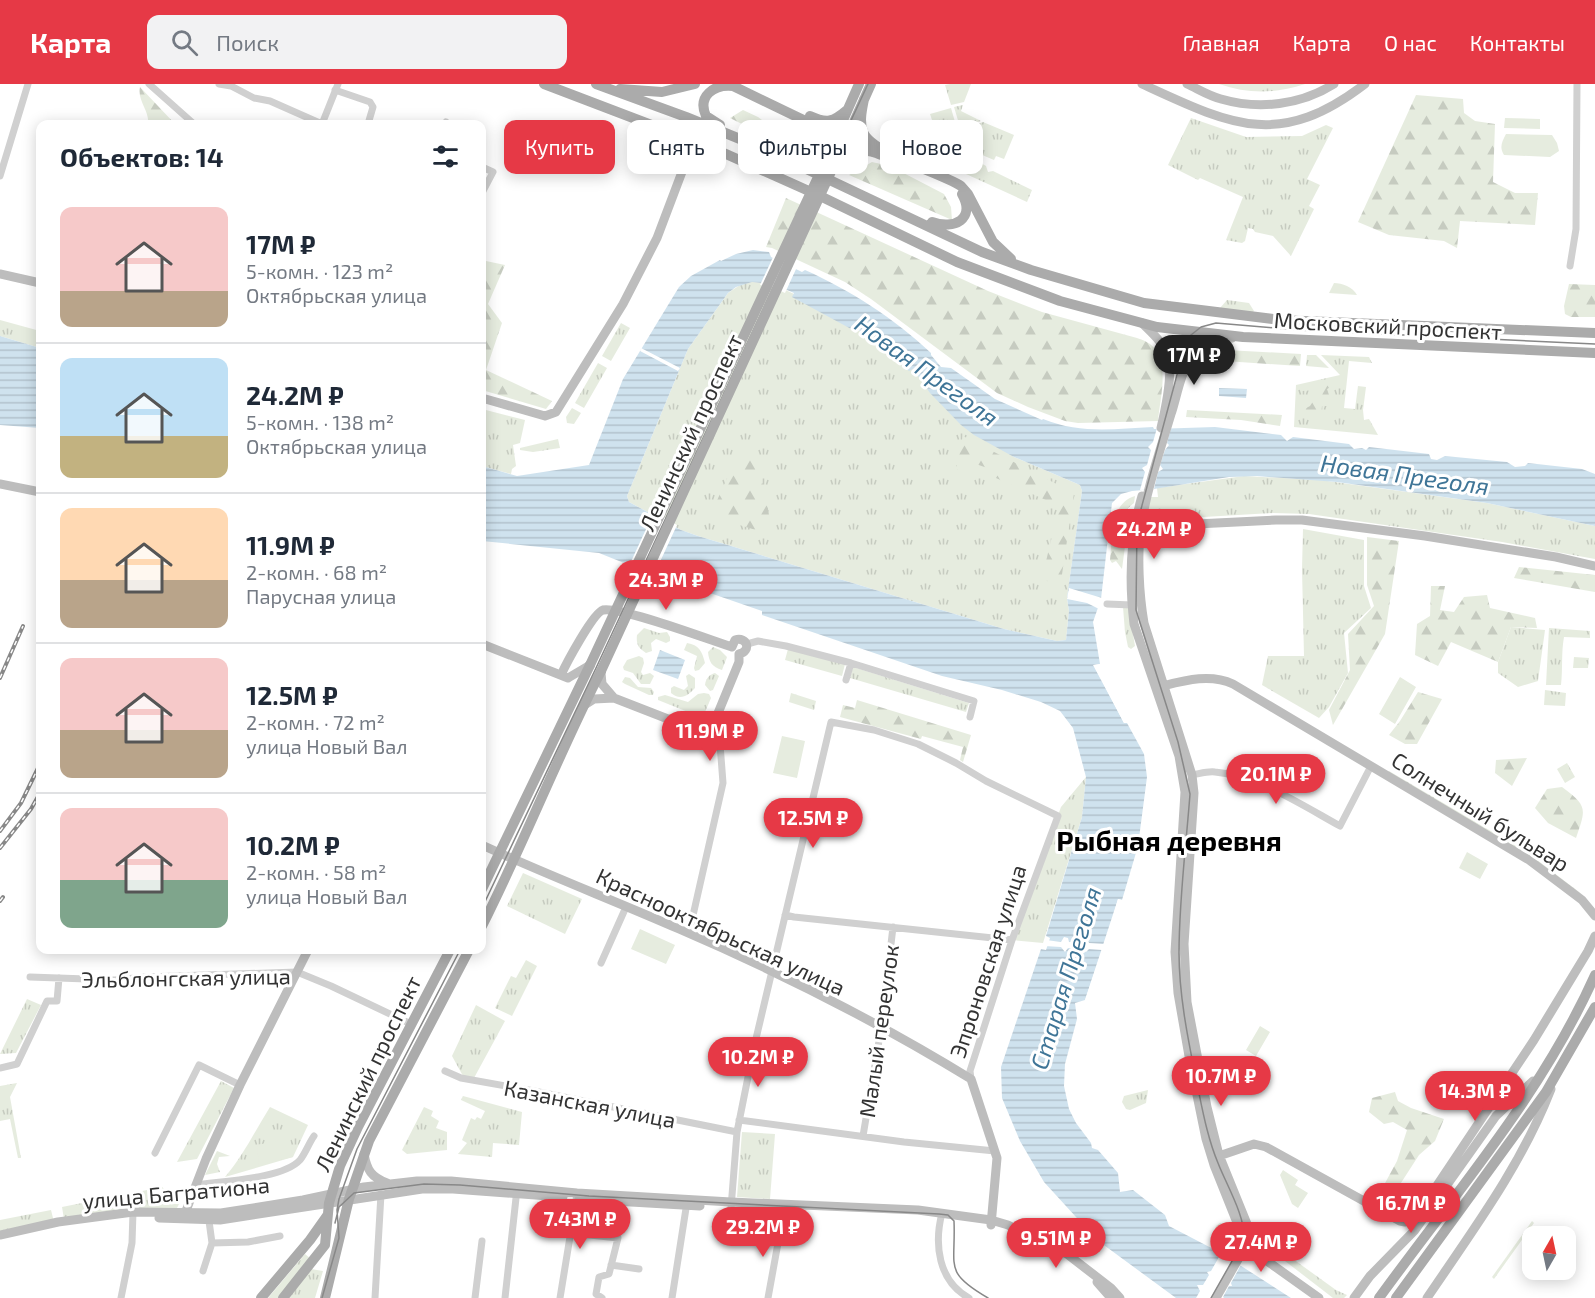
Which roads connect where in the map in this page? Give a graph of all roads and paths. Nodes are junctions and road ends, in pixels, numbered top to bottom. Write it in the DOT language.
graph roads {
  1 [pos="28,84"];
  2 [pos="149,84"];
  3 [pos="219,84"];
  4 [pos="544,84"];
  5 [pos="596,84"];
  6 [pos="695,84"];
  7 [pos="741,84"];
  8 [pos="859,84"];
  9 [pos="871,84"];
  10 [pos="1142,84"];
  11 [pos="1187,84"];
  12 [pos="1334,84"];
  13 [pos="1365,84"];
  14 [pos="1577,84"];
  15 [pos="1152,86"];
  16 [pos="336,87"];
  17 [pos="614,90"];
  18 [pos="864,99"];
  19 [pos="847,110"];
  20 [pos="190,120"];
  21 [pos="313,120"];
  22 [pos="324,120"];
  23 [pos="369,120"];
  24 [pos="641,120"];
  25 [pos="803,120"];
  26 [pos="844,120"];
  27 [pos="852,120"];
  28 [pos="738,132"];
  29 [pos="738,139"];
  30 [pos="868,151"];
  31 [pos="726,154"];
  32 [pos="486,169"];
  33 [pos="681,174"];
  34 [pos="818,174"];
  35 [pos="823,174"];
  36 [pos="823,174"];
  37 [pos="0,176"];
  38 [pos="486,186"];
  39 [pos="908,216"];
  40 [pos="967,245"];
  41 [pos="957,262"];
  42 [pos="1020,266"];
  43 [pos="1570,266"];
  44 [pos="0,274"];
  45 [pos="36,282"];
  46 [pos="1144,303"];
  47 [pos="1142,323"];
  48 [pos="1519,329"];
  49 [pos="1595,333"];
  50 [pos="1243,338"];
  51 [pos="1518,350"];
  52 [pos="1595,353"];
  53 [pos="486,399"];
  54 [pos="1164,425"];
  55 [pos="0,484"];
  56 [pos="36,491"];
  57 [pos="1138,524"];
  58 [pos="1595,566"];
  59 [pos="1107,604"];
  60 [pos="1132,605"];
  61 [pos="747,644"];
  62 [pos="486,646"];
  63 [pos="735,650"];
  64 [pos="851,663"];
  65 [pos="590,665"];
  66 [pos="601,671"];
  67 [pos="564,676"];
  68 [pos="846,680"];
  69 [pos="1160,687"];
  70 [pos="575,695"];
  71 [pos="614,698"];
  72 [pos="583,706"];
  73 [pos="970,717"];
  74 [pos="709,735"];
  75 [pos="1371,766"];
  76 [pos="1192,775"];
  77 [pos="486,847"];
  78 [pos="500,854"];
  79 [pos="515,860"];
  80 [pos="486,881"];
  81 [pos="627,907"];
  82 [pos="785,915"];
  83 [pos="1595,916"];
  84 [pos="486,918"];
  85 [pos="892,927"];
  86 [pos="689,933"];
  87 [pos="1595,936"];
  88 [pos="1012,940"];
  89 [pos="306,954"];
  90 [pos="448,954"];
  91 [pos="467,954"];
  92 [pos="601,963"];
  93 [pos="771,971"];
  94 [pos="297,972"];
  95 [pos="1595,975"];
  96 [pos="30,977"];
  97 [pos="59,978"];
  98 [pos="1595,1007"];
  99 [pos="411,1024"];
  100 [pos="881,1029"];
  101 [pos="0,1068"];
  102 [pos="445,1071"];
  103 [pos="1543,1073"];
  104 [pos="1556,1077"];
  105 [pos="971,1079"];
  106 [pos="240,1085"];
  107 [pos="739,1120"];
  108 [pos="737,1132"];
  109 [pos="314,1136"];
  110 [pos="863,1136"];
  111 [pos="995,1151"];
  112 [pos="155,1153"];
  113 [pos="364,1154"];
  114 [pos="1216,1157"];
  115 [pos="389,1184"];
  116 [pos="196,1185"];
  117 [pos="517,1190"];
  118 [pos="351,1194"];
  119 [pos="381,1194"];
  120 [pos="577,1196"];
  121 [pos="330,1198"];
  122 [pos="687,1202"];
  123 [pos="731,1205"];
  124 [pos="784,1210"];
  125 [pos="133,1215"];
  126 [pos="941,1215"];
  127 [pos="184,1216"];
  128 [pos="327,1216"];
  129 [pos="209,1221"];
  130 [pos="991,1223"];
  131 [pos="571,1233"];
  132 [pos="0,1235"];
  133 [pos="280,1236"];
  134 [pos="0,1239"];
  135 [pos="482,1241"];
  136 [pos="212,1243"];
  137 [pos="1242,1244"];
  138 [pos="611,1265"];
  139 [pos="639,1269"];
  140 [pos="203,1271"];
  141 [pos="121,1298"];
  142 [pos="261,1298"];
  143 [pos="283,1298"];
  144 [pos="325,1298"];
  145 [pos="375,1298"];
  146 [pos="475,1298"];
  147 [pos="505,1298"];
  148 [pos="560,1298"];
  149 [pos="602,1298"];
  150 [pos="672,1298"];
  151 [pos="768,1298"];
  152 [pos="969,1298"];
  153 [pos="1111,1298"];
  154 [pos="1120,1298"];
  155 [pos="1209,1298"];
  156 [pos="1216,1298"];
  157 [pos="1319,1298"];
  158 [pos="1354,1298"];
  159 [pos="1380,1298"];
  160 [pos="1396,1298"];
  161 [pos="1427,1298"];
  1 -- 37 [label="street"];
  2 -- 20 [label="street"];
  3 -- 21 [label="street"];
  4 -- 24 [label="main road, Московский проспект"];
  5 -- 17 [label="main road, Московский проспект"];
  6 -- 17 [label="main road"];
  7 -- 19 [label="main road"];
  8 -- 19 [label="main road, Ленинский проспект"];
  9 -- 18 [label="main road, Ленинский проспект"];
  10 -- 15 [label="main road"];
  11 -- 12 [label="main road"];
  13 -- 15 [label="main road"];
  14 -- 43 [label="street"];
  16 -- 22 [label="street"];
  16 -- 23 [label="street"];
  17 -- 29 [label="main road, Московский проспект"];
  18 -- 27 [label="main road, Ленинский проспект"];
  18 -- 42 [label="main road"];
  19 -- 26 [label="main road, Ленинский проспект"];
  25 -- 28 [label="main road"];
  30 -- 39 [label="main road"];
  31 -- 41 [label="main road, Московский проспект"];
  32 -- 38 [label="street"];
  33 -- 53 [label="main road"];
  34 -- 39 [label="main road, Московский проспект"];
  35 -- 65 [label="main road, Ленинский проспект, bridge"];
  36 -- 66 [label="main road, Ленинский проспект, bridge"];
  39 -- 40 [label="main road, Московский проспект"];
  40 -- 41 [label="main road"];
  40 -- 42 [label="main road, Московский проспект"];
  41 -- 47 [label="main road, Московский проспект"];
  42 -- 46 [label="main road, Московский проспект"];
  44 -- 45 [label="main road"];
  46 -- 47 [label="main road"];
  46 -- 48 [label="main road, Московский проспект"];
  47 -- 50 [label="main road, Московский проспект"];
  47 -- 54 [label="main road"];
  48 -- 49 [label="main road, Московский проспект"];
  48 -- 51 [label="main road"];
  50 -- 51 [label="main road, Московский проспект"];
  50 -- 54 [label="main road"];
  51 -- 52 [label="main road, Московский проспект"];
  54 -- 57 [label="main road"];
  55 -- 56 [label="main road"];
  57 -- 58 [label="main road"];
  57 -- 60 [label="main road"];
  57 -- 69 [label="main road"];
  59 -- 60 [label="street"];
  60 -- 69 [label="main road"];
  61 -- 63 [label="main road"];
  61 -- 64 [label="street"];
  62 -- 67 [label="main road"];
  63 -- 67 [label="main road"];
  63 -- 74 [label="main road"];
  64 -- 68 [label="street"];
  64 -- 73 [label="street"];
  65 -- 67 [label="main road"];
  65 -- 70 [label="main road, Ленинский проспект"];
  66 -- 71 [label="main road"];
  66 -- 72 [label="main road, Ленинский проспект"];
  67 -- 70 [label="main road"];
  69 -- 75 [label="main road, Солнечный бульвар"];
  69 -- 76 [label="main road"];
  69 -- 114 [label="main road"];
  70 -- 78 [label="main road, Ленинский проспект"];
  71 -- 72 [label="main road"];
  71 -- 74 [label="main road"];
  72 -- 79 [label="main road, Ленинский проспект"];
  74 -- 86 [label="street"];
  75 -- 76 [label="street, Солнечный бульвар"];
  75 -- 83 [label="main road, Солнечный бульвар"];
  76 -- 114 [label="main road"];
  77 -- 78 [label="main road, Краснооктябрьская улица"];
  78 -- 79 [label="main road, Краснооктябрьская улица"];
  78 -- 80 [label="main road, Ленинский проспект"];
  79 -- 81 [label="main road, Краснооктябрьская улица"];
  79 -- 84 [label="main road, Ленинский проспект"];
  81 -- 86 [label="main road, Краснооктябрьская улица"];
  81 -- 92 [label="street"];
  82 -- 85 [label="street, Малый переулок"];
  82 -- 88 [label="street, Эпроновская улица"];
  82 -- 93 [label="street"];
  85 -- 88 [label="street, Малый переулок"];
  85 -- 100 [label="street, Малый переулок"];
  86 -- 93 [label="main road, Краснооктябрьская улица"];
  87 -- 114 [label="main road"];
  88 -- 105 [label="street, Эпроновская улица"];
  89 -- 94 [label="main road"];
  90 -- 99 [label="main road, Ленинский проспект"];
  91 -- 113 [label="main road, Ленинский проспект"];
  93 -- 100 [label="main road, Краснооктябрьская улица"];
  93 -- 107 [label="street"];
  94 -- 97 [label="street, Эльблонгская улица"];
  94 -- 99 [label="street, Эльблонгская улица"];
  94 -- 106 [label="main road"];
  95 -- 103 [label="main road"];
  96 -- 97 [label="street, Эльблонгская улица"];
  97 -- 101 [label="street, Эльблонгская улица"];
  98 -- 104 [label="main road"];
  99 -- 121 [label="main road, Ленинский проспект"];
  100 -- 105 [label="main road, Краснооктябрьская улица"];
  100 -- 110 [label="street, Малый переулок"];
  102 -- 108 [label="street, Казанская улица"];
  103 -- 158 [label="main road"];
  103 -- 159 [label="main road"];
  104 -- 160 [label="main road"];
  104 -- 161 [label="main road"];
  105 -- 111 [label="main road, Эпроновская улица"];
  106 -- 112 [label="street"];
  106 -- 116 [label="main road"];
  107 -- 108 [label="street"];
  107 -- 110 [label="street"];
  108 -- 123 [label="street"];
  109 -- 116 [label="street"];
  110 -- 111 [label="street"];
  111 -- 130 [label="main road, Эпроновская улица"];
  113 -- 115 [label="main road"];
  113 -- 118 [label="main road, Ленинский проспект"];
  114 -- 137 [label="main road"];
  115 -- 117 [label="main road, улица Багратиона"];
  115 -- 118 [label="main road, улица Багратиона"];
  116 -- 127 [label="main road"];
  117 -- 119 [label="main road, улица Багратиона"];
  117 -- 120 [label="main road, улица Багратиона"];
  117 -- 147 [label="street"];
  118 -- 119 [label="main road, улица Багратиона"];
  118 -- 121 [label="main road, улица Багратиона"];
  118 -- 144 [label="main road, Ленинский проспект"];
  119 -- 145 [label="street"];
  120 -- 122 [label="main road, улица Багратиона"];
  120 -- 131 [label="street"];
  121 -- 127 [label="main road, улица Багратиона"];
  121 -- 128 [label="main road, Ленинский проспект"];
  121 -- 129 [label="main road, улица Багратиона"];
  122 -- 123 [label="main road, улица Багратиона"];
  122 -- 150 [label="street"];
  123 -- 124 [label="main road, улица Багратиона"];
  123 -- 126 [label="main road, улица Багратиона"];
  124 -- 126 [label="main road, улица Багратиона"];
  124 -- 151 [label="street"];
  125 -- 127 [label="main road, улица Багратиона"];
  125 -- 132 [label="main road, улица Багратиона"];
  125 -- 134 [label="main road, улица Багратиона"];
  125 -- 141 [label="street"];
  126 -- 130 [label="main road, улица Багратиона"];
  126 -- 152 [label="street"];
  127 -- 129 [label="main road, улица Багратиона"];
  128 -- 142 [label="main road, Ленинский проспект"];
  128 -- 143 [label="main road, Ленинский проспект"];
  129 -- 136 [label="street"];
  130 -- 153 [label="main road, улица Багратиона"];
  130 -- 154 [label="main road, улица Багратиона"];
  131 -- 138 [label="street"];
  131 -- 148 [label="street"];
  133 -- 136 [label="street"];
  135 -- 146 [label="street"];
  136 -- 140 [label="street"];
  137 -- 155 [label="main road"];
  137 -- 156 [label="main road"];
  137 -- 157 [label="main road"];
  138 -- 139 [label="street"];
  138 -- 149 [label="street"];
}
